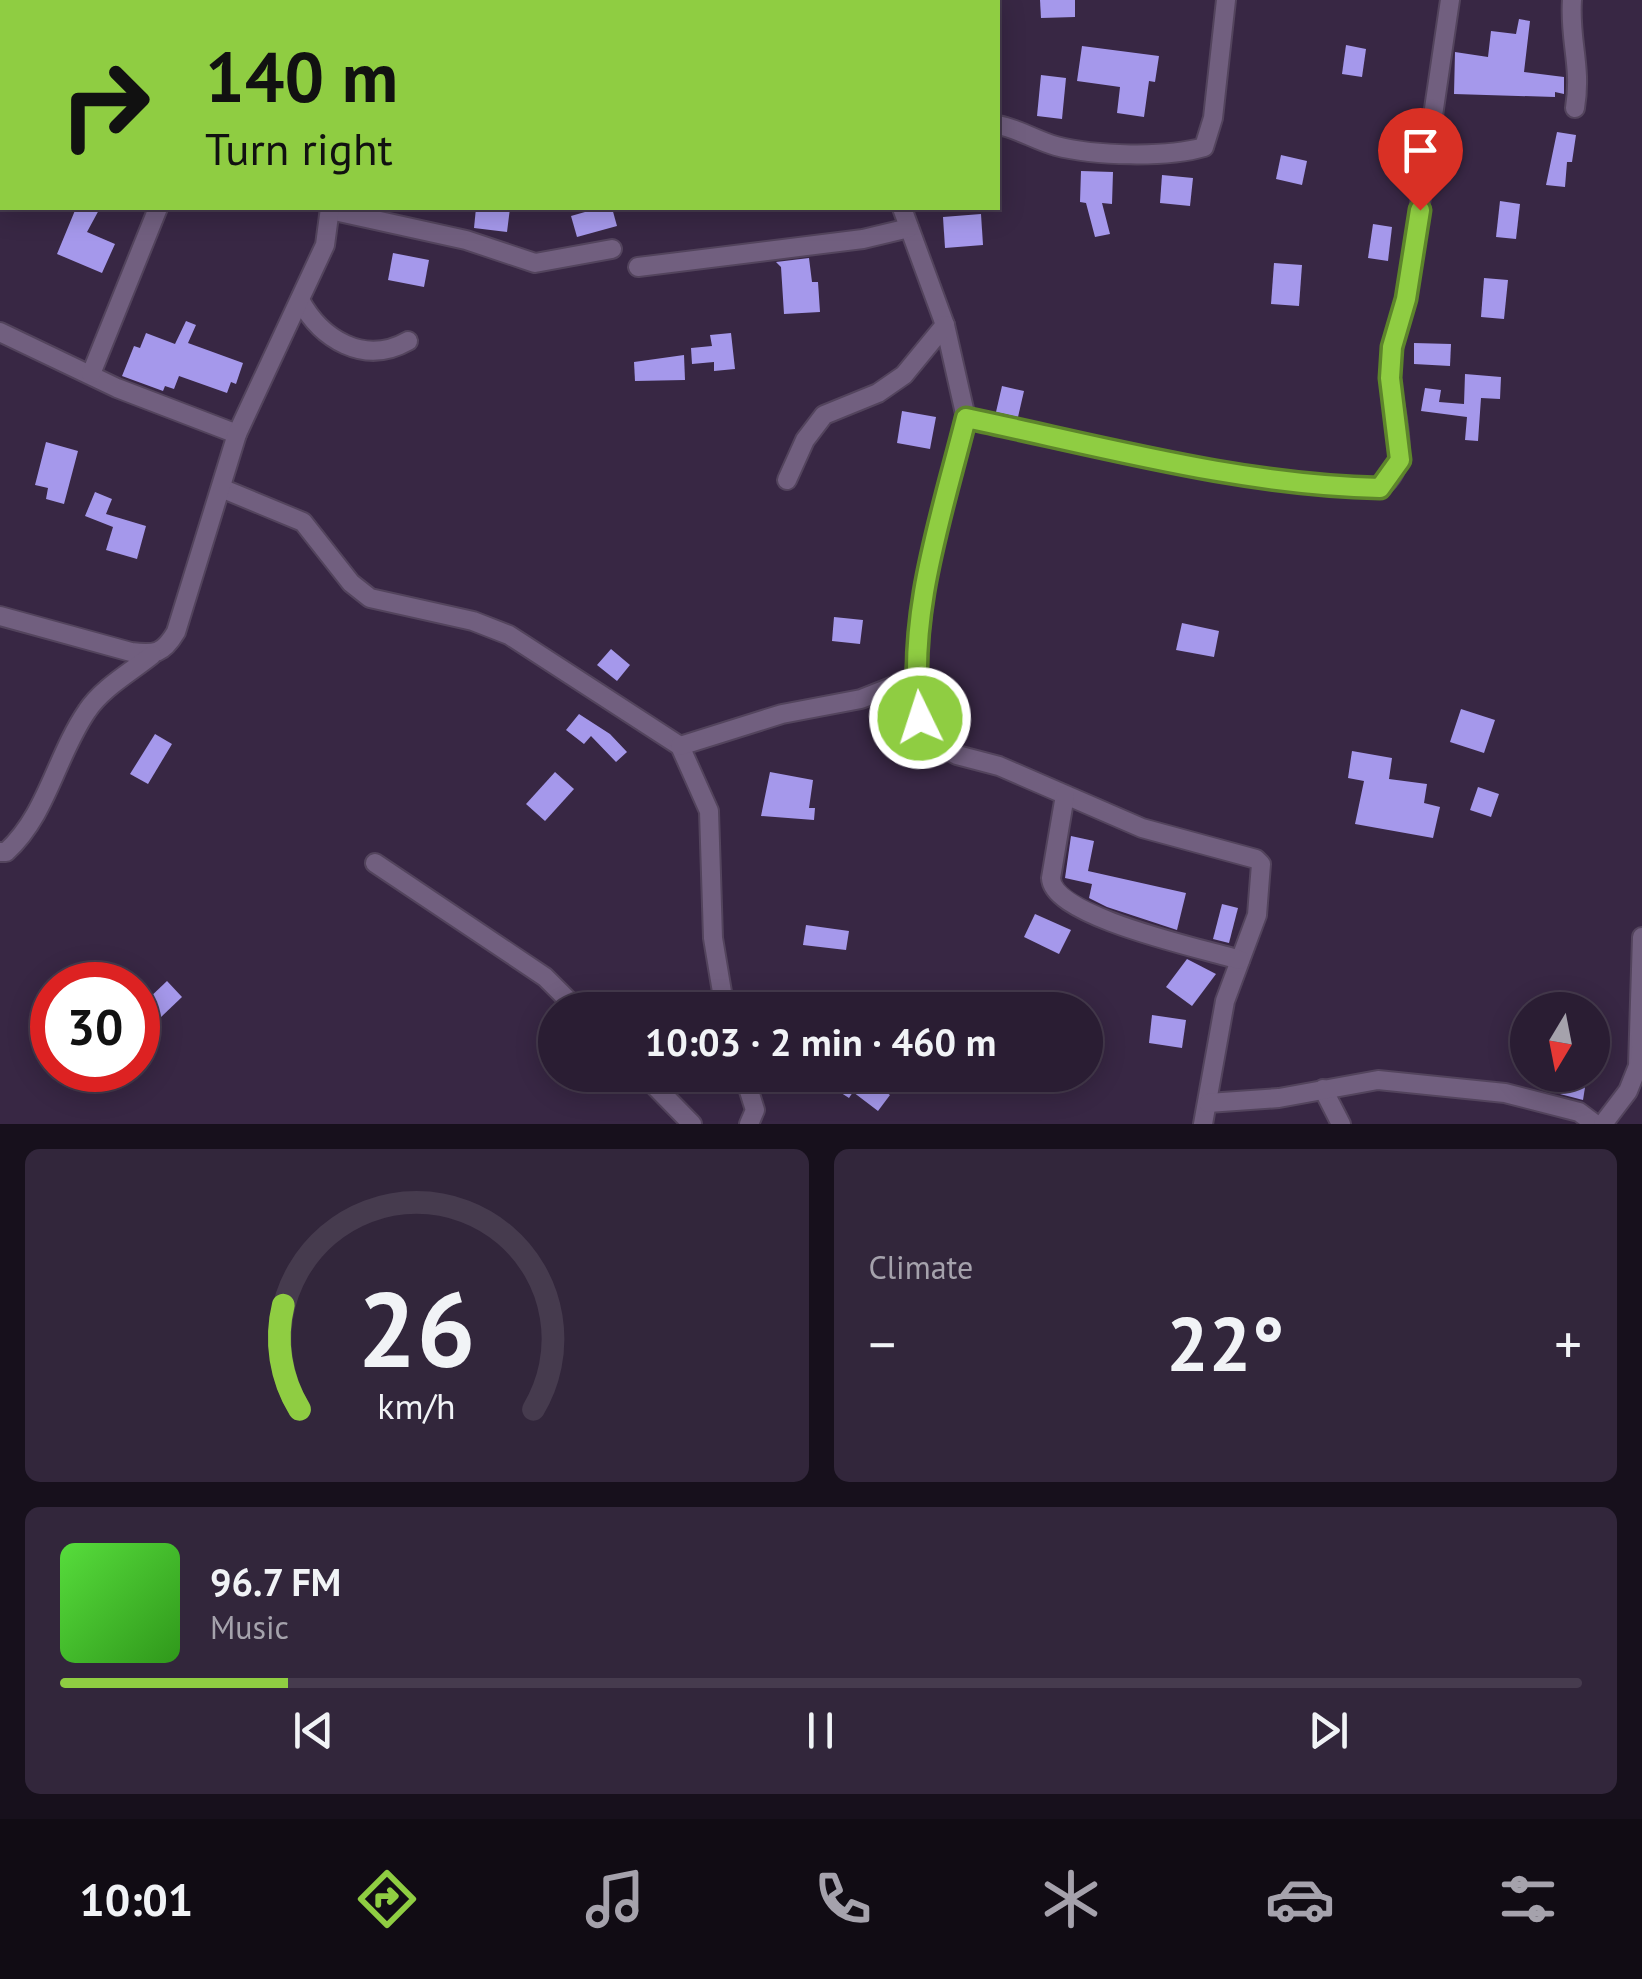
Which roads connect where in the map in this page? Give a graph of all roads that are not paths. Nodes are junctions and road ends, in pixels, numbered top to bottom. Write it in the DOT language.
graph roads {
  1 [pos="1226,0"];
  2 [pos="1450,0"];
  3 [pos="1572,0"];
  4 [pos="1575,108"];
  5 [pos="1000,125"];
  6 [pos="157,210"];
  7 [pos="330,210"];
  8 [pos="334,210"];
  9 [pos="903,210"];
  10 [pos="909,228"];
  11 [pos="612,248"];
  12 [pos="638,267"];
  13 [pos="300,300"];
  14 [pos="945,325"];
  15 [pos="0,332"];
  16 [pos="408,341"];
  17 [pos="91,374"];
  18 [pos="966,418"];
  19 [pos="237,434"];
  20 [pos="787,480"];
  21 [pos="221,488"];
  22 [pos="0,616"];
  23 [pos="152,655"];
  24 [pos="914,678"];
  25 [pos="680,746"];
  26 [pos="1065,795"];
  27 [pos="0,852"];
  28 [pos="376,863"];
  29 [pos="1642,936"];
  30 [pos="1240,960"];
  31 [pos="561,992"];
  32 [pos="722,992"];
  33 [pos="1323,1089"];
  34 [pos="661,1092"];
  35 [pos="749,1092"];
  36 [pos="1208,1102"];
  37 [pos="692,1124"];
  38 [pos="750,1124"];
  39 [pos="1203,1124"];
  40 [pos="1341,1124"];
  41 [pos="1595,1124"];
  42 [pos="1603,1124"];
  1 -- 5 [label="street"];
  2 -- 18 [label="street"];
  3 -- 4 [label="street"];
  6 -- 17 [label="street"];
  7 -- 13 [label="street"];
  8 -- 11 [label="street"];
  9 -- 10 [label="street"];
  10 -- 12 [label="street"];
  10 -- 14 [label="street"];
  13 -- 16 [label="street"];
  13 -- 19 [label="street"];
  14 -- 18 [label="street"];
  14 -- 20 [label="street"];
  15 -- 17 [label="street"];
  17 -- 19 [label="street"];
  18 -- 24 [label="street"];
  19 -- 21 [label="street"];
  21 -- 23 [label="street"];
  21 -- 25 [label="street"];
  22 -- 23 [label="street"];
  23 -- 27 [label="street"];
  24 -- 25 [label="street"];
  24 -- 26 [label="street"];
  25 -- 32 [label="street"];
  26 -- 30 [label="street"];
  26 -- 30 [label="street"];
  28 -- 31 [label="street"];
  29 -- 42 [label="street"];
  30 -- 36 [label="street"];
  33 -- 36 [label="street"];
  33 -- 40 [label="street"];
  33 -- 41 [label="street"];
  34 -- 37 [label="street"];
  35 -- 38 [label="street"];
  36 -- 39 [label="street"];
}
